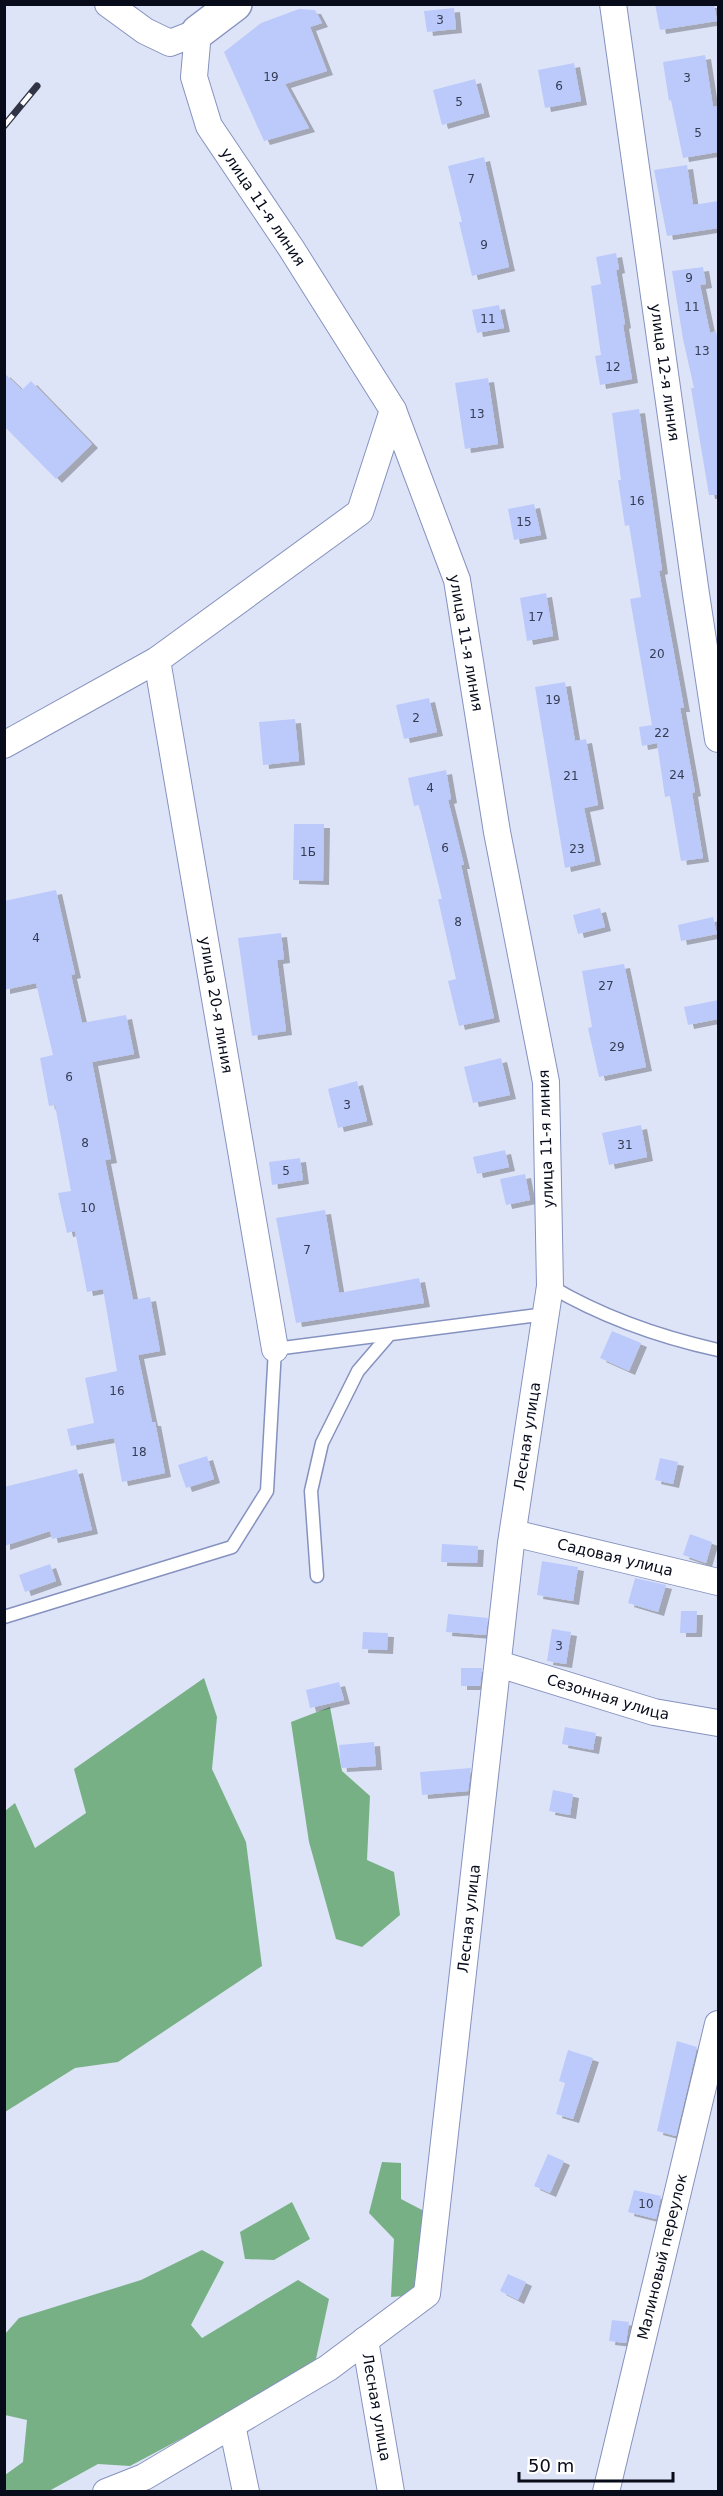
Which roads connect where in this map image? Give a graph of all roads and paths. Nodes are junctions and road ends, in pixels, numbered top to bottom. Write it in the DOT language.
graph roads {
  1 [pos="108,4"];
  2 [pos="235,4"];
  3 [pos="613,4"];
  4 [pos="198,32"];
  5 [pos="393,410"];
  6 [pos="157,660"];
  7 [pos="718,739"];
  8 [pos="4,745"];
  9 [pos="550,1286"];
  10 [pos="546,1314"];
  11 [pos="389,1335"];
  12 [pos="275,1349"];
  13 [pos="718,1350"];
  14 [pos="513,1533"];
  15 [pos="317,1576"];
  16 [pos="718,1582"];
  17 [pos="4,1617"];
  18 [pos="499,1664"];
  19 [pos="718,1723"];
  20 [pos="718,2024"];
  21 [pos="365,2340"];
  22 [pos="232,2425"];
  23 [pos="106,2492"];
  24 [pos="246,2492"];
  25 [pos="391,2492"];
  26 [pos="606,2492"];
  1 -- 4 [label="street"];
  2 -- 4 [label="street"];
  3 -- 7 [label="street, улица 12-я линия"];
  4 -- 5 [label="street, улица 11-я линия"];
  5 -- 6 [label="street"];
  5 -- 9 [label="street, улица 11-я линия"];
  6 -- 8 [label="street"];
  6 -- 12 [label="street, улица 20-я линия"];
  9 -- 10 [label="street, улица 11-я линия"];
  9 -- 13 [label="lane"];
  10 -- 11 [label="lane"];
  10 -- 14 [label="street, Лесная улица"];
  11 -- 12 [label="lane"];
  11 -- 15 [label="lane"];
  12 -- 17 [label="lane"];
  14 -- 16 [label="street, Садовая улица"];
  14 -- 18 [label="street, Лесная улица"];
  18 -- 19 [label="street, Сезонная улица"];
  18 -- 21 [label="street, Лесная улица"];
  20 -- 26 [label="street, Малиновый переулок"];
  21 -- 22 [label="street"];
  21 -- 25 [label="street, Лесная улица"];
  22 -- 23 [label="street"];
  22 -- 24 [label="street"];
}
